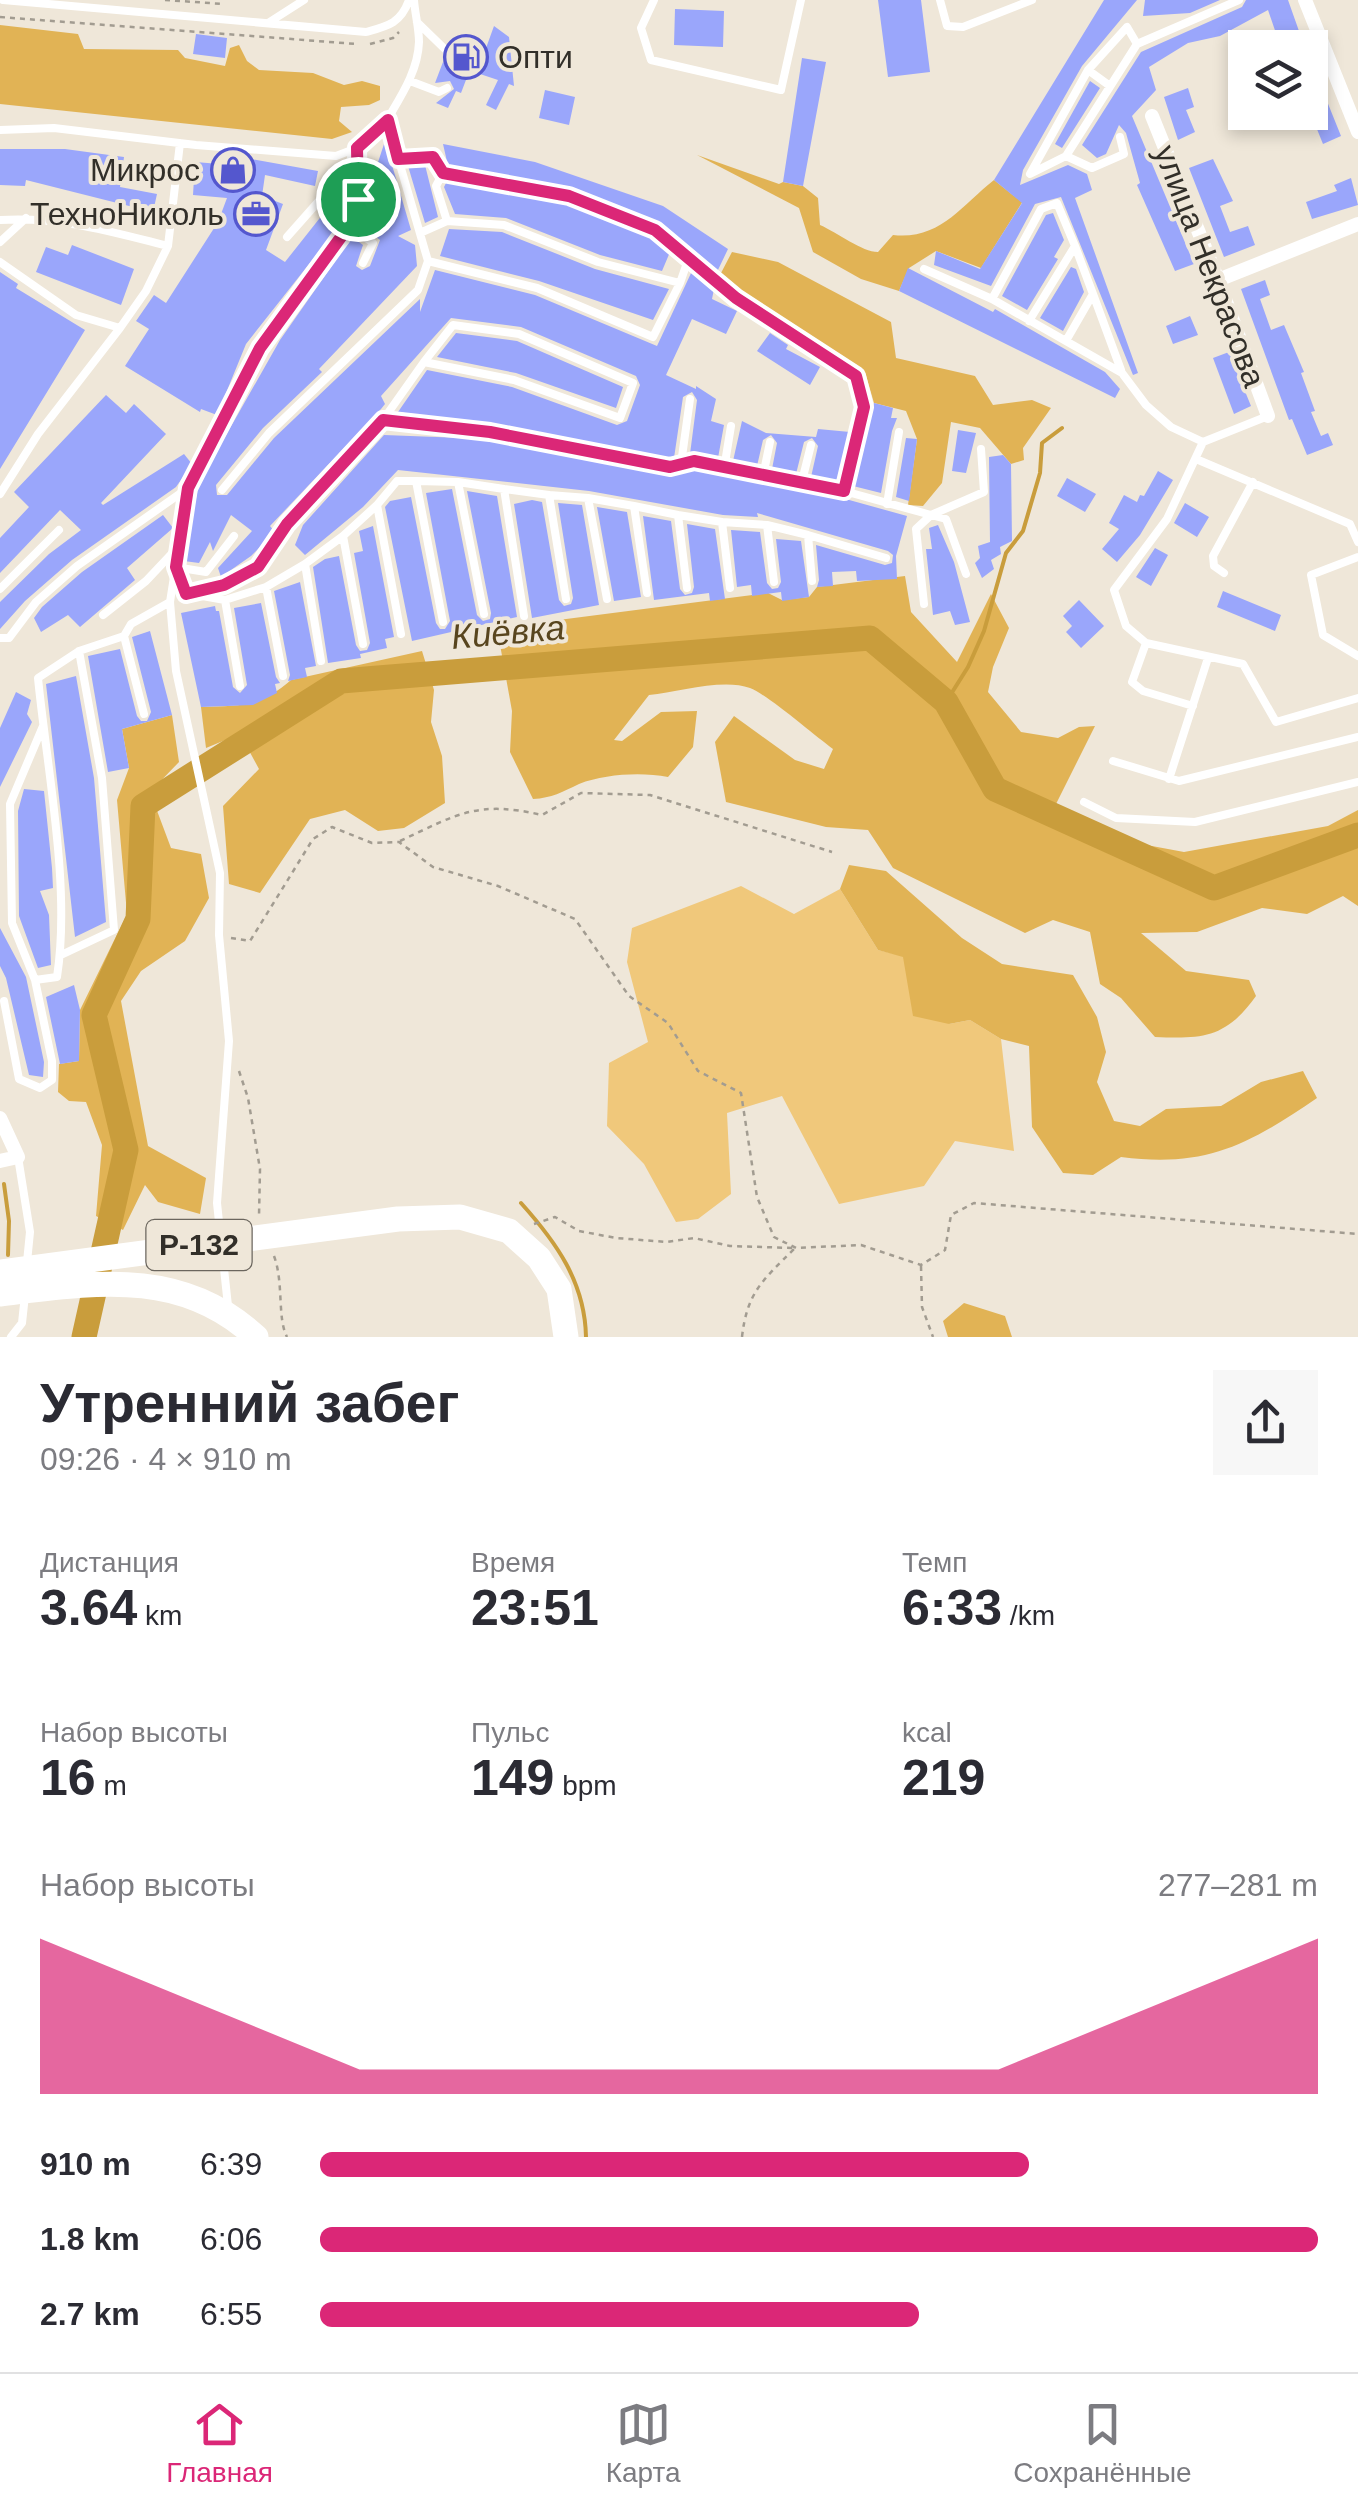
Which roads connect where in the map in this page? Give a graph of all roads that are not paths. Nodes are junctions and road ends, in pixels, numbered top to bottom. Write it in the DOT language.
graph roads {
  1 [pos="3,0"];
  2 [pos="304,0"];
  3 [pos="412,0"];
  4 [pos="654,0"];
  5 [pos="801,0"];
  6 [pos="940,0"];
  7 [pos="1032,0"];
  8 [pos="1239,0"];
  9 [pos="1305,0"];
  10 [pos="58,2"];
  11 [pos="417,22"];
  12 [pos="268,24"];
  13 [pos="1137,44"];
  14 [pos="455,66"];
  15 [pos="1088,70"];
  16 [pos="410,81"];
  17 [pos="1110,86"];
  18 [pos="447,88"];
  19 [pos="1067,107"];
  20 [pos="1152,116"];
  21 [pos="388,120"];
  22 [pos="1088,120"];
  23 [pos="0,130"];
  24 [pos="1358,132"];
  25 [pos="1120,137"];
  26 [pos="180,143"];
  27 [pos="357,148"];
  28 [pos="1066,156"];
  29 [pos="398,159"];
  30 [pos="443,173"];
  31 [pos="26,218"];
  32 [pos="0,220"];
  33 [pos="447,220"];
  34 [pos="1358,224"];
  35 [pos="349,226"];
  36 [pos="420,233"];
  37 [pos="287,236"];
  38 [pos="0,242"];
  39 [pos="168,246"];
  40 [pos="1075,246"];
  41 [pos="428,260"];
  42 [pos="688,260"];
  43 [pos="0,262"];
  44 [pos="362,263"];
  45 [pos="924,268"];
  46 [pos="1218,280"];
  47 [pos="680,283"];
  48 [pos="1093,294"];
  49 [pos="992,299"];
  50 [pos="1029,321"];
  51 [pos="120,328"];
  52 [pos="1067,339"];
  53 [pos="424,362"];
  54 [pos="1122,372"];
  55 [pos="690,399"];
  56 [pos="1268,416"];
  57 [pos="383,420"];
  58 [pos="730,426"];
  59 [pos="899,432"];
  60 [pos="770,442"];
  61 [pos="1203,442"];
  62 [pos="810,446"];
  63 [pos="981,449"];
  64 [pos="1196,459"];
  65 [pos="681,464"];
  66 [pos="724,468"];
  67 [pos="764,476"];
  68 [pos="416,481"];
  69 [pos="458,482"];
  70 [pos="1253,482"];
  71 [pos="800,484"];
  72 [pos="188,488"];
  73 [pos="504,488"];
  74 [pos="222,490"];
  75 [pos="844,491"];
  76 [pos="0,494"];
  77 [pos="550,495"];
  78 [pos="588,498"];
  79 [pos="886,504"];
  80 [pos="377,505"];
  81 [pos="634,506"];
  82 [pos="678,514"];
  83 [pos="931,515"];
  84 [pos="722,522"];
  85 [pos="768,525"];
  86 [pos="58,530"];
  87 [pos="808,535"];
  88 [pos="234,536"];
  89 [pos="343,536"];
  90 [pos="1358,542"];
  91 [pos="179,546"];
  92 [pos="1358,556"];
  93 [pos="886,558"];
  94 [pos="305,564"];
  95 [pos="176,567"];
  96 [pos="1224,573"];
  97 [pos="966,574"];
  98 [pos="812,581"];
  99 [pos="774,582"];
  100 [pos="266,587"];
  101 [pos="0,588"];
  102 [pos="687,588"];
  103 [pos="730,588"];
  104 [pos="647,593"];
  105 [pos="186,594"];
  106 [pos="566,599"];
  107 [pos="225,600"];
  108 [pos="607,600"];
  109 [pos="170,602"];
  110 [pos="924,604"];
  111 [pos="484,614"];
  112 [pos="103,616"];
  113 [pos="524,616"];
  114 [pos="444,622"];
  115 [pos="401,634"];
  116 [pos="124,636"];
  117 [pos="0,638"];
  118 [pos="1146,643"];
  119 [pos="363,644"];
  120 [pos="79,651"];
  121 [pos="1358,656"];
  122 [pos="1208,658"];
  123 [pos="321,661"];
  124 [pos="283,676"];
  125 [pos="240,686"];
  126 [pos="1358,698"];
  127 [pos="1193,706"];
  128 [pos="144,714"];
  129 [pos="43,726"];
  130 [pos="1358,738"];
  131 [pos="1113,761"];
  132 [pos="1169,779"];
  133 [pos="1358,782"];
  134 [pos="1084,802"];
  135 [pos="61,955"];
  136 [pos="35,980"];
  137 [pos="4,1001"];
  138 [pos="0,1118"];
  139 [pos="18,1157"];
  140 [pos="0,1161"];
  141 [pos="0,1272"];
  142 [pos="0,1294"];
  143 [pos="11,1337"];
  144 [pos="231,1337"];
  145 [pos="256,1337"];
  146 [pos="566,1337"];
  1 -- 10 [label="lane"];
  2 -- 12 [label="lane"];
  3 -- 11 [label="lane"];
  3 -- 12 [label="lane"];
  4 -- 5 [label="lane"];
  6 -- 7 [label="lane"];
  8 -- 13 [label="lane"];
  9 -- 24 [label="street"];
  10 -- 12 [label="lane"];
  11 -- 14 [label="lane"];
  11 -- 16 [label="lane"];
  13 -- 15 [label="lane"];
  13 -- 17 [label="lane"];
  15 -- 17 [label="lane"];
  15 -- 19 [label="lane"];
  16 -- 18 [label="lane"];
  16 -- 21 [label="lane"];
  17 -- 22 [label="lane"];
  19 -- 22 [label="lane"];
  19 -- 28 [label="lane"];
  20 -- 46 [label="street, улица Некрасова"];
  21 -- 27 [label="lane"];
  21 -- 29 [label="lane"];
  22 -- 28 [label="lane"];
  23 -- 26 [label="lane"];
  25 -- 28 [label="lane"];
  26 -- 27 [label="lane"];
  26 -- 39 [label="lane"];
  27 -- 35 [label="lane"];
  27 -- 37 [label="lane"];
  29 -- 30 [label="lane"];
  29 -- 36 [label="lane"];
  30 -- 33 [label="lane"];
  30 -- 42 [label="lane"];
  31 -- 32 [label="lane"];
  31 -- 38 [label="lane"];
  31 -- 39 [label="lane"];
  33 -- 36 [label="lane"];
  33 -- 47 [label="lane"];
  34 -- 46 [label="street"];
  35 -- 44 [label="lane"];
  35 -- 72 [label="lane"];
  36 -- 41 [label="lane"];
  39 -- 51 [label="lane"];
  40 -- 48 [label="lane"];
  40 -- 49 [label="lane"];
  40 -- 50 [label="lane"];
  41 -- 47 [label="lane"];
  41 -- 74 [label="lane"];
  42 -- 47 [label="lane"];
  42 -- 75 [label="lane"];
  43 -- 51 [label="lane"];
  45 -- 49 [label="lane"];
  46 -- 56 [label="street, улица Некрасова"];
  48 -- 52 [label="lane"];
  48 -- 54 [label="lane"];
  49 -- 50 [label="lane"];
  50 -- 52 [label="lane"];
  51 -- 76 [label="lane"];
  52 -- 54 [label="lane"];
  53 -- 53 [label="lane"];
  53 -- 57 [label="lane"];
  54 -- 61 [label="lane"];
  55 -- 65 [label="lane"];
  56 -- 61 [label="lane"];
  57 -- 65 [label="lane"];
  57 -- 105 [label="lane"];
  58 -- 66 [label="lane"];
  59 -- 79 [label="lane"];
  60 -- 67 [label="lane"];
  61 -- 64 [label="lane"];
  62 -- 71 [label="lane"];
  63 -- 83 [label="lane"];
  64 -- 70 [label="lane"];
  64 -- 118 [label="lane"];
  65 -- 66 [label="lane"];
  66 -- 67 [label="lane"];
  67 -- 71 [label="lane"];
  68 -- 69 [label="lane"];
  68 -- 80 [label="lane"];
  68 -- 114 [label="lane"];
  69 -- 73 [label="lane"];
  69 -- 111 [label="lane"];
  70 -- 90 [label="lane"];
  70 -- 96 [label="lane"];
  71 -- 75 [label="lane"];
  72 -- 91 [label="lane"];
  72 -- 117 [label="lane"];
  73 -- 77 [label="lane"];
  73 -- 113 [label="lane"];
  75 -- 79 [label="lane"];
  77 -- 78 [label="lane"];
  77 -- 106 [label="lane"];
  78 -- 81 [label="lane"];
  78 -- 108 [label="lane"];
  79 -- 83 [label="lane"];
  80 -- 89 [label="lane"];
  80 -- 115 [label="lane"];
  81 -- 82 [label="lane"];
  81 -- 104 [label="lane"];
  82 -- 84 [label="lane"];
  82 -- 102 [label="lane"];
  83 -- 97 [label="lane"];
  83 -- 110 [label="lane"];
  84 -- 85 [label="lane"];
  84 -- 103 [label="lane"];
  85 -- 87 [label="lane"];
  85 -- 99 [label="lane"];
  86 -- 101 [label="lane"];
  87 -- 93 [label="lane"];
  87 -- 98 [label="lane"];
  88 -- 95 [label="lane"];
  89 -- 94 [label="lane"];
  89 -- 119 [label="lane"];
  91 -- 95 [label="lane"];
  91 -- 112 [label="lane"];
  92 -- 121 [label="lane"];
  94 -- 100 [label="lane"];
  94 -- 123 [label="lane"];
  95 -- 105 [label="lane"];
  95 -- 109 [label="lane"];
  100 -- 107 [label="lane"];
  100 -- 124 [label="lane"];
  105 -- 107 [label="lane"];
  107 -- 125 [label="lane"];
  109 -- 116 [label="lane"];
  109 -- 144 [label="lane"];
  116 -- 120 [label="lane"];
  116 -- 128 [label="lane"];
  118 -- 122 [label="lane"];
  118 -- 127 [label="lane"];
  120 -- 129 [label="lane"];
  120 -- 135 [label="lane"];
  122 -- 126 [label="lane"];
  122 -- 127 [label="lane"];
  127 -- 132 [label="lane"];
  129 -- 135 [label="lane"];
  129 -- 136 [label="lane"];
  130 -- 132 [label="lane"];
  131 -- 132 [label="lane"];
  133 -- 134 [label="lane"];
  135 -- 136 [label="lane"];
  136 -- 137 [label="lane"];
  138 -- 139 [label="street"];
  139 -- 140 [label="street"];
  139 -- 143 [label="lane"];
  141 -- 146 [label="highway, Р-132"];
  142 -- 145 [label="highway, Р-132"];
}
